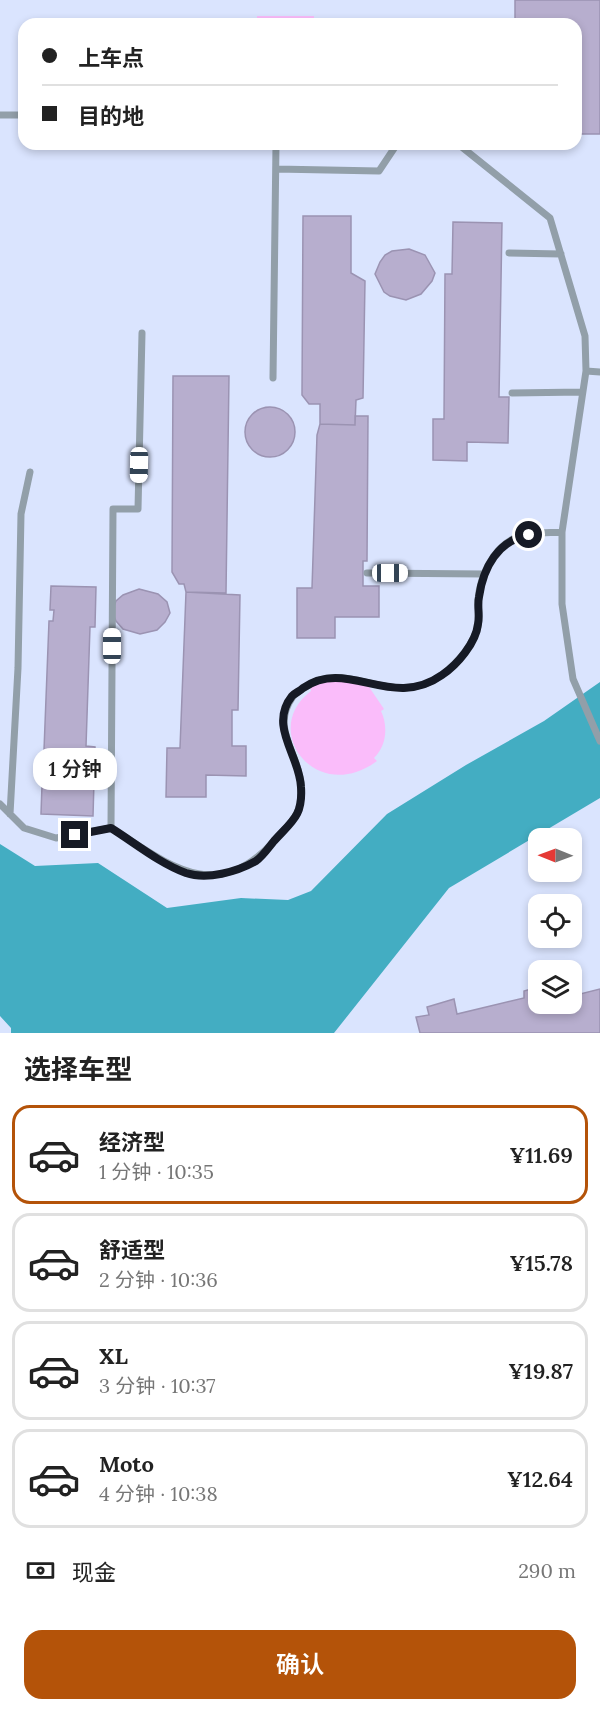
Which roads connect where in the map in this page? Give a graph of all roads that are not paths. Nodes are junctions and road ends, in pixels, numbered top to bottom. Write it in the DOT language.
graph roads {
  1 [pos="0,115"];
  2 [pos="18,115"];
  3 [pos="276,150"];
  4 [pos="393,150"];
  5 [pos="465,150"];
  6 [pos="276,169"];
  7 [pos="509,253"];
  8 [pos="561,254"];
  9 [pos="142,333"];
  10 [pos="586,371"];
  11 [pos="600,372"];
  12 [pos="273,378"];
  13 [pos="582,392"];
  14 [pos="512,393"];
  15 [pos="30,472"];
  16 [pos="562,531"];
  17 [pos="367,573"];
  18 [pos="484,574"];
  19 [pos="600,741"];
  20 [pos="0,804"];
  21 [pos="10,814"];
  22 [pos="111,828"];
  1 -- 2 [label="lane"];
  3 -- 6 [label="lane"];
  4 -- 6 [label="lane"];
  5 -- 8 [label="lane"];
  6 -- 12 [label="lane"];
  7 -- 8 [label="lane"];
  8 -- 10 [label="lane"];
  9 -- 22 [label="lane"];
  10 -- 11 [label="lane"];
  10 -- 13 [label="lane"];
  13 -- 14 [label="lane"];
  13 -- 16 [label="lane"];
  15 -- 21 [label="lane"];
  16 -- 18 [label="lane"];
  16 -- 19 [label="lane"];
  17 -- 18 [label="lane"];
  18 -- 22 [label="lane"];
  20 -- 21 [label="lane"];
  21 -- 22 [label="lane"];
}
